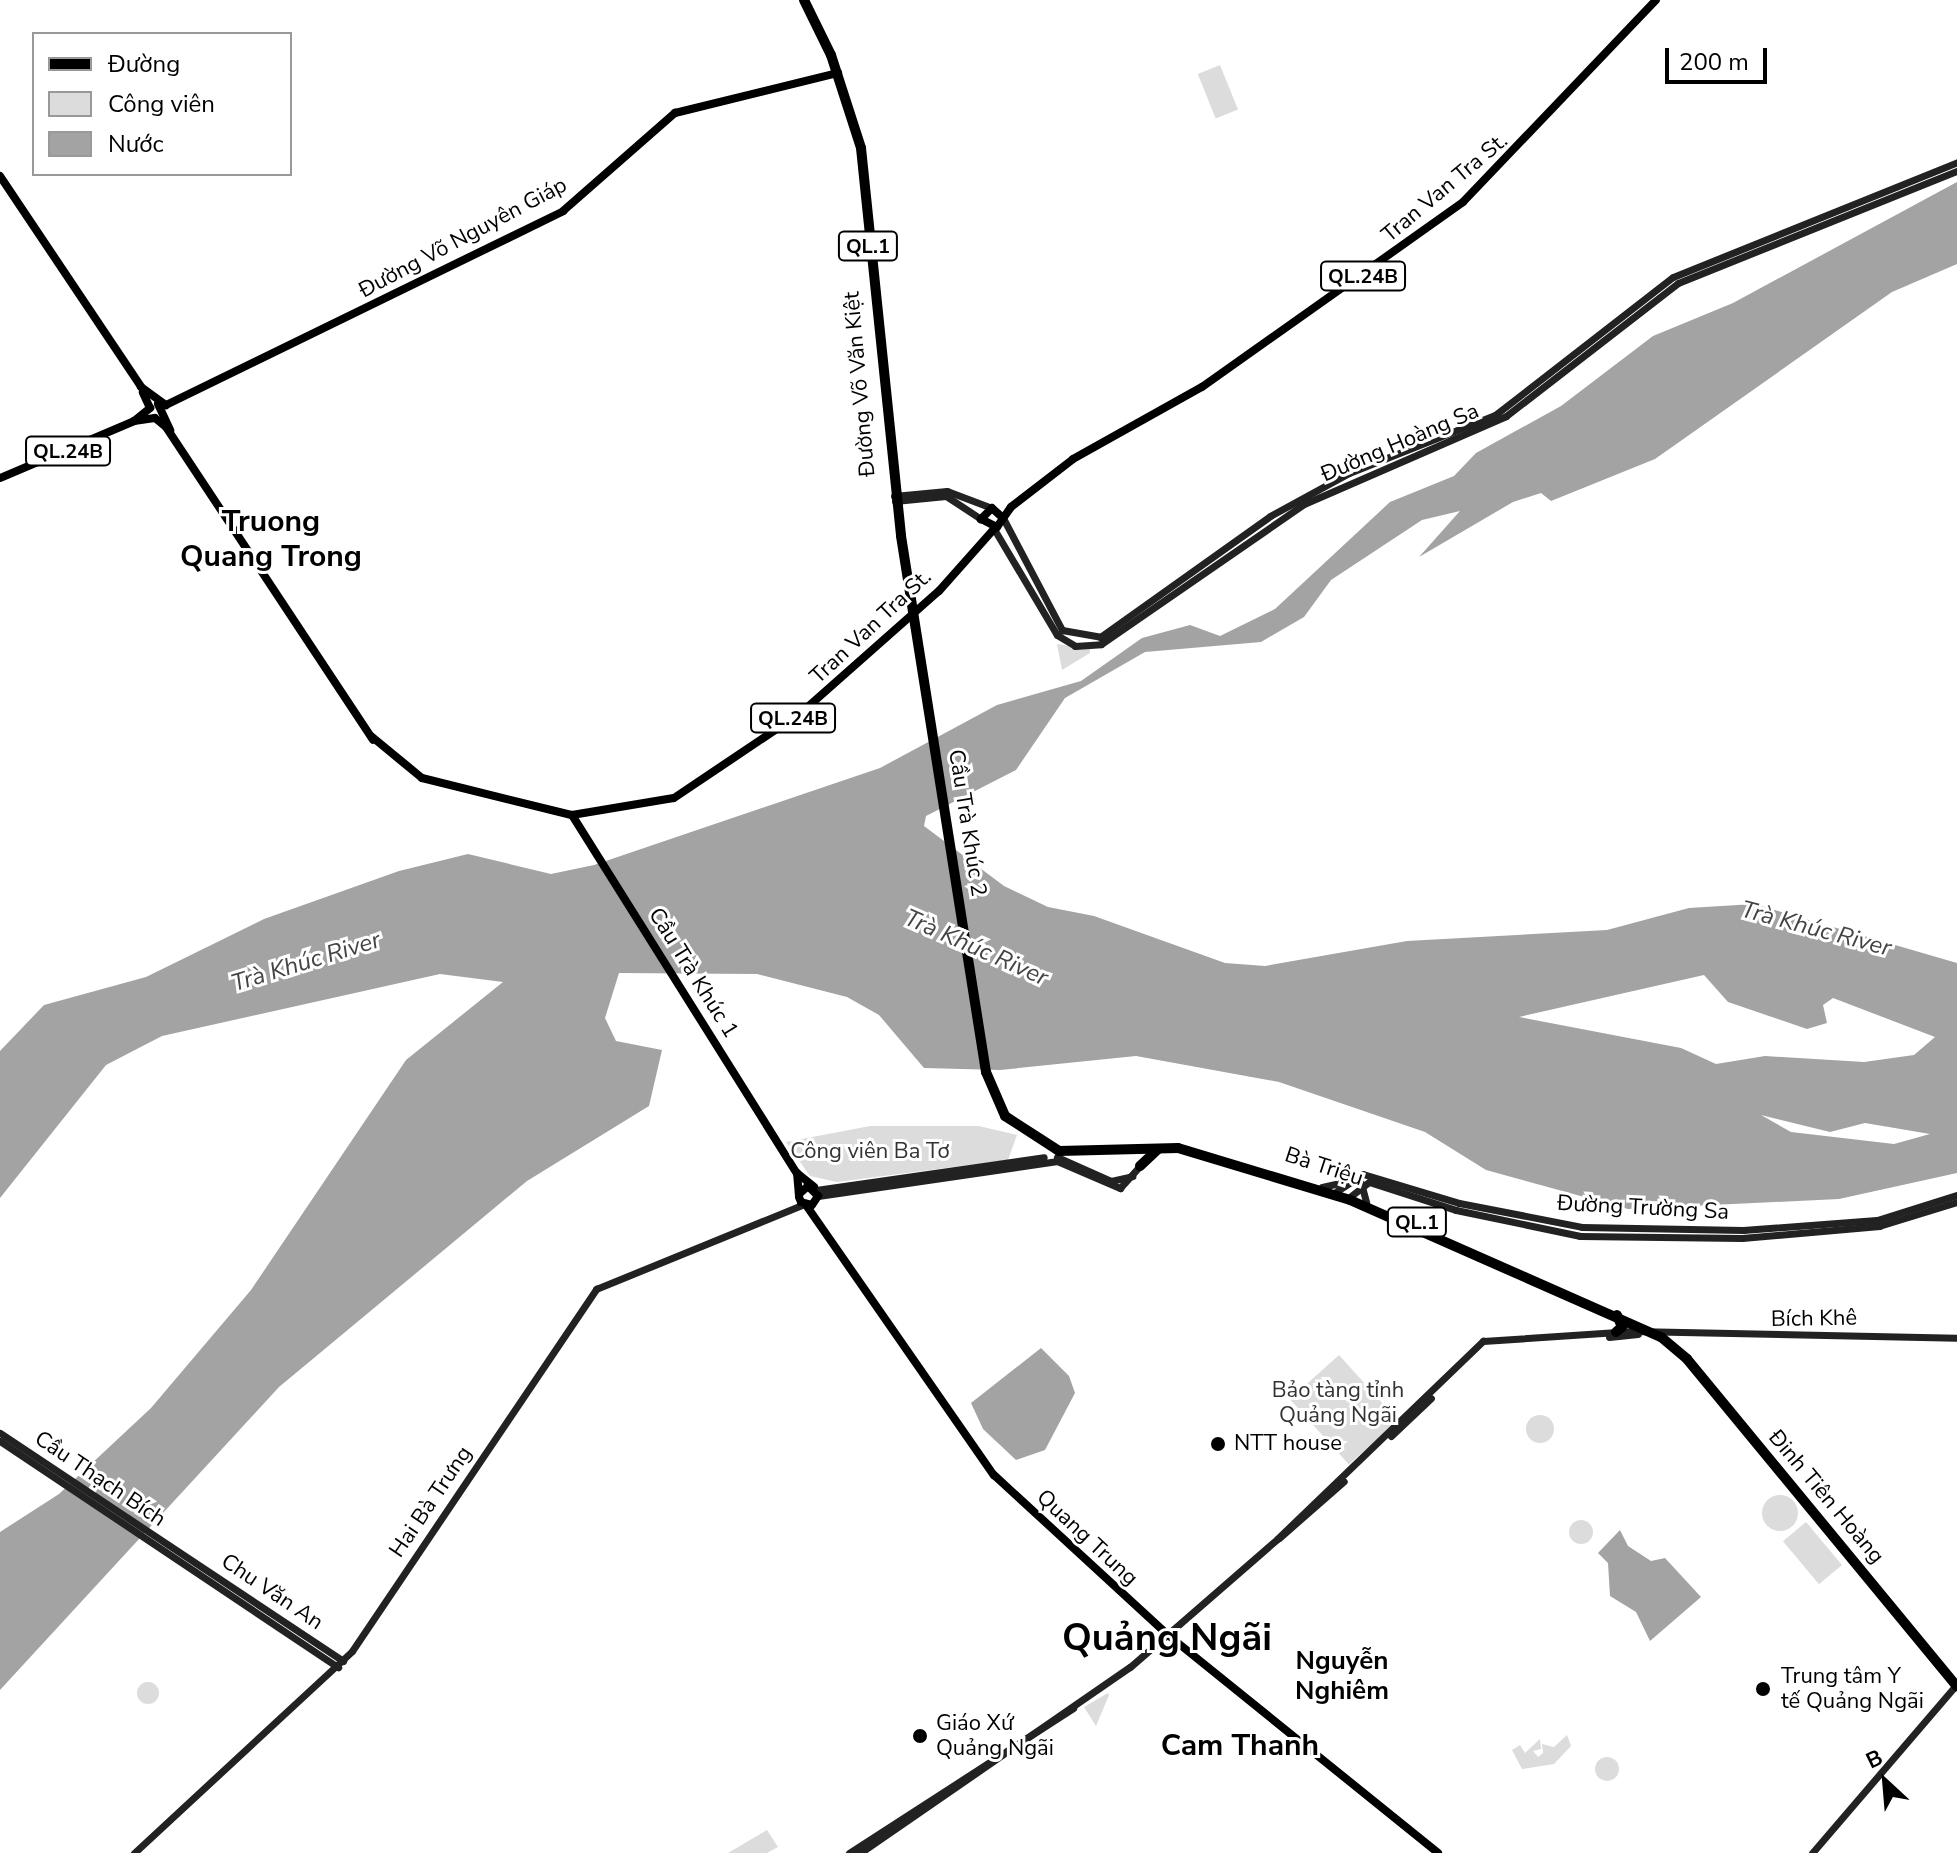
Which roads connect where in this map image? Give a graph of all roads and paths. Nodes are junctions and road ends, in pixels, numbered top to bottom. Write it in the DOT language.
graph roads {
  1 [pos="801,0"];
  2 [pos="1656,0"];
  3 [pos="835,73"];
  4 [pos="1957,162"];
  5 [pos="1957,171"];
  6 [pos="0,176"];
  7 [pos="1822,223"];
  8 [pos="183,399"];
  9 [pos="154,406"];
  10 [pos="159,416"];
  11 [pos="134,421"];
  12 [pos="891,461"];
  13 [pos="0,478"];
  14 [pos="914,495"];
  15 [pos="1024,495"];
  16 [pos="895,499"];
  17 [pos="993,508"];
  18 [pos="1003,518"];
  19 [pos="982,521"];
  20 [pos="994,529"];
  21 [pos="901,536"];
  22 [pos="972,548"];
  23 [pos="1036,590"];
  24 [pos="911,600"];
  25 [pos="568,814"];
  26 [pos="1163,1146"];
  27 [pos="1134,1154"];
  28 [pos="797,1173"];
  29 [pos="1367,1180"];
  30 [pos="1345,1181"];
  31 [pos="1322,1187"];
  32 [pos="817,1193"];
  33 [pos="1336,1194"];
  34 [pos="1957,1195"];
  35 [pos="1350,1198"];
  36 [pos="802,1200"];
  37 [pos="1366,1202"];
  38 [pos="1957,1202"];
  39 [pos="818,1215"];
  40 [pos="1616,1313"];
  41 [pos="1616,1332"];
  42 [pos="1638,1334"];
  43 [pos="1544,1335"];
  44 [pos="1666,1337"];
  45 [pos="1957,1338"];
  46 [pos="0,1433"];
  47 [pos="0,1441"];
  48 [pos="179,1557"];
  49 [pos="1168,1635"];
  50 [pos="341,1664"];
  51 [pos="1957,1677"];
  52 [pos="1957,1685"];
  53 [pos="929,1804"];
  54 [pos="134,1853"];
  55 [pos="850,1853"];
  56 [pos="860,1853"];
  57 [pos="1438,1853"];
  58 [pos="1812,1853"];
  1 -- 3 [label="highway, Đường Võ Văn Kiệt / QL.1"];
  2 -- 15 [label="main road, Tran Van Tra St. / QL.24B"];
  3 -- 8 [label="main road, Đường Võ Nguyên Giáp"];
  3 -- 12 [label="highway, Đường Võ Văn Kiệt / QL.1"];
  3 -- 16 [label="highway, Đường Võ Văn Kiệt / QL.1"];
  4 -- 7 [label="main road, Đường Hoàng Sa"];
  5 -- 7 [label="main road, Đường Hoàng Sa"];
  6 -- 9 [label="main road"];
  7 -- 23 [label="main road, Đường Hoàng Sa"];
  8 -- 9 [label="main road, Đường Võ Nguyên Giáp"];
  8 -- 10 [label="main road, Đường Võ Nguyên Giáp"];
  9 -- 10 [label="main road, QL.24B"];
  9 -- 11 [label="main road, Đường Võ Nguyên Giáp"];
  10 -- 11 [label="main road, Đường Võ Nguyên Giáp"];
  10 -- 25 [label="main road, QL.24B"];
  11 -- 13 [label="main road, QL.24B"];
  12 -- 14 [label="main road"];
  12 -- 16 [label="highway, Đường Võ Văn Kiệt / QL.1"];
  14 -- 16 [label="main road"];
  14 -- 17 [label="main road"];
  14 -- 19 [label="main road"];
  14 -- 21 [label="main road"];
  15 -- 17 [label="main road, Tran Van Tra St. / QL.24B"];
  15 -- 18 [label="main road, Tran Van Tra St. / QL.24B"];
  16 -- 21 [label="highway, Đường Võ Văn Kiệt / QL.1"];
  17 -- 18 [label="main road"];
  17 -- 19 [label="main road"];
  18 -- 20 [label="main road, Tran Van Tra St."];
  18 -- 23 [label="main road, Đường Hoàng Sa"];
  19 -- 20 [label="main road"];
  19 -- 22 [label="main road, Tran Van Tra St. / QL.24B"];
  20 -- 22 [label="main road, Tran Van Tra St. / QL.24B"];
  20 -- 23 [label="main road, Đường Hoàng Sa"];
  21 -- 24 [label="highway, Đường Võ Văn Kiệt / QL.1"];
  22 -- 25 [label="main road, Tran Van Tra St. / QL.24B"];
  24 -- 27 [label="highway, Cầu Trà Khúc 2 / QL.1"];
  25 -- 28 [label="main road, Cầu Trà Khúc 1"];
  26 -- 27 [label="highway, Bà Triệu / QL.1"];
  26 -- 27 [label="highway"];
  26 -- 33 [label="highway, Bà Triệu / QL.1"];
  27 -- 31 [label="highway, Bà Triệu / QL.1"];
  27 -- 32 [label="main road, Bà Triệu"];
  28 -- 32 [label="main road"];
  28 -- 36 [label="main road"];
  29 -- 30 [label="main road"];
  29 -- 34 [label="main road, Đường Trường Sa"];
  29 -- 35 [label="main road"];
  29 -- 37 [label="main road"];
  29 -- 38 [label="main road, Đường Trường Sa"];
  30 -- 31 [label="main road"];
  30 -- 33 [label="main road"];
  31 -- 33 [label="highway, Bà Triệu / QL.1"];
  32 -- 36 [label="main road"];
  32 -- 36 [label="main road"];
  32 -- 39 [label="main road"];
  33 -- 35 [label="highway, Bà Triệu / QL.1"];
  35 -- 37 [label="highway, Bà Triệu / QL.1"];
  35 -- 40 [label="highway, Bà Triệu / QL.1"];
  36 -- 39 [label="main road, Quang Trung"];
  36 -- 50 [label="main road, Hai Bà Trưng"];
  37 -- 44 [label="highway, Bà Triệu / QL.1"];
  39 -- 49 [label="main road, Quang Trung"];
  40 -- 41 [label="highway"];
  40 -- 44 [label="highway, Bà Triệu / QL.1"];
  41 -- 42 [label="main road"];
  41 -- 43 [label="main road"];
  42 -- 43 [label="main road"];
  42 -- 44 [label="main road, Bích Khê"];
  43 -- 49 [label="main road"];
  44 -- 45 [label="main road, Bích Khê"];
  44 -- 51 [label="highway, Đinh Tiên Hoàng / QL.1"];
  44 -- 52 [label="highway, Đinh Tiên Hoàng / QL.1"];
  46 -- 48 [label="main road, Cầu Thạch Bích"];
  47 -- 48 [label="main road, Cầu Thạch Bích"];
  48 -- 50 [label="main road, Chu Văn An"];
  49 -- 53 [label="main road"];
  49 -- 57 [label="main road, Quang Trung"];
  50 -- 54 [label="main road, Hai Bà Trưng"];
  52 -- 58 [label="main road"];
  53 -- 55 [label="main road"];
  53 -- 56 [label="main road"];
}
